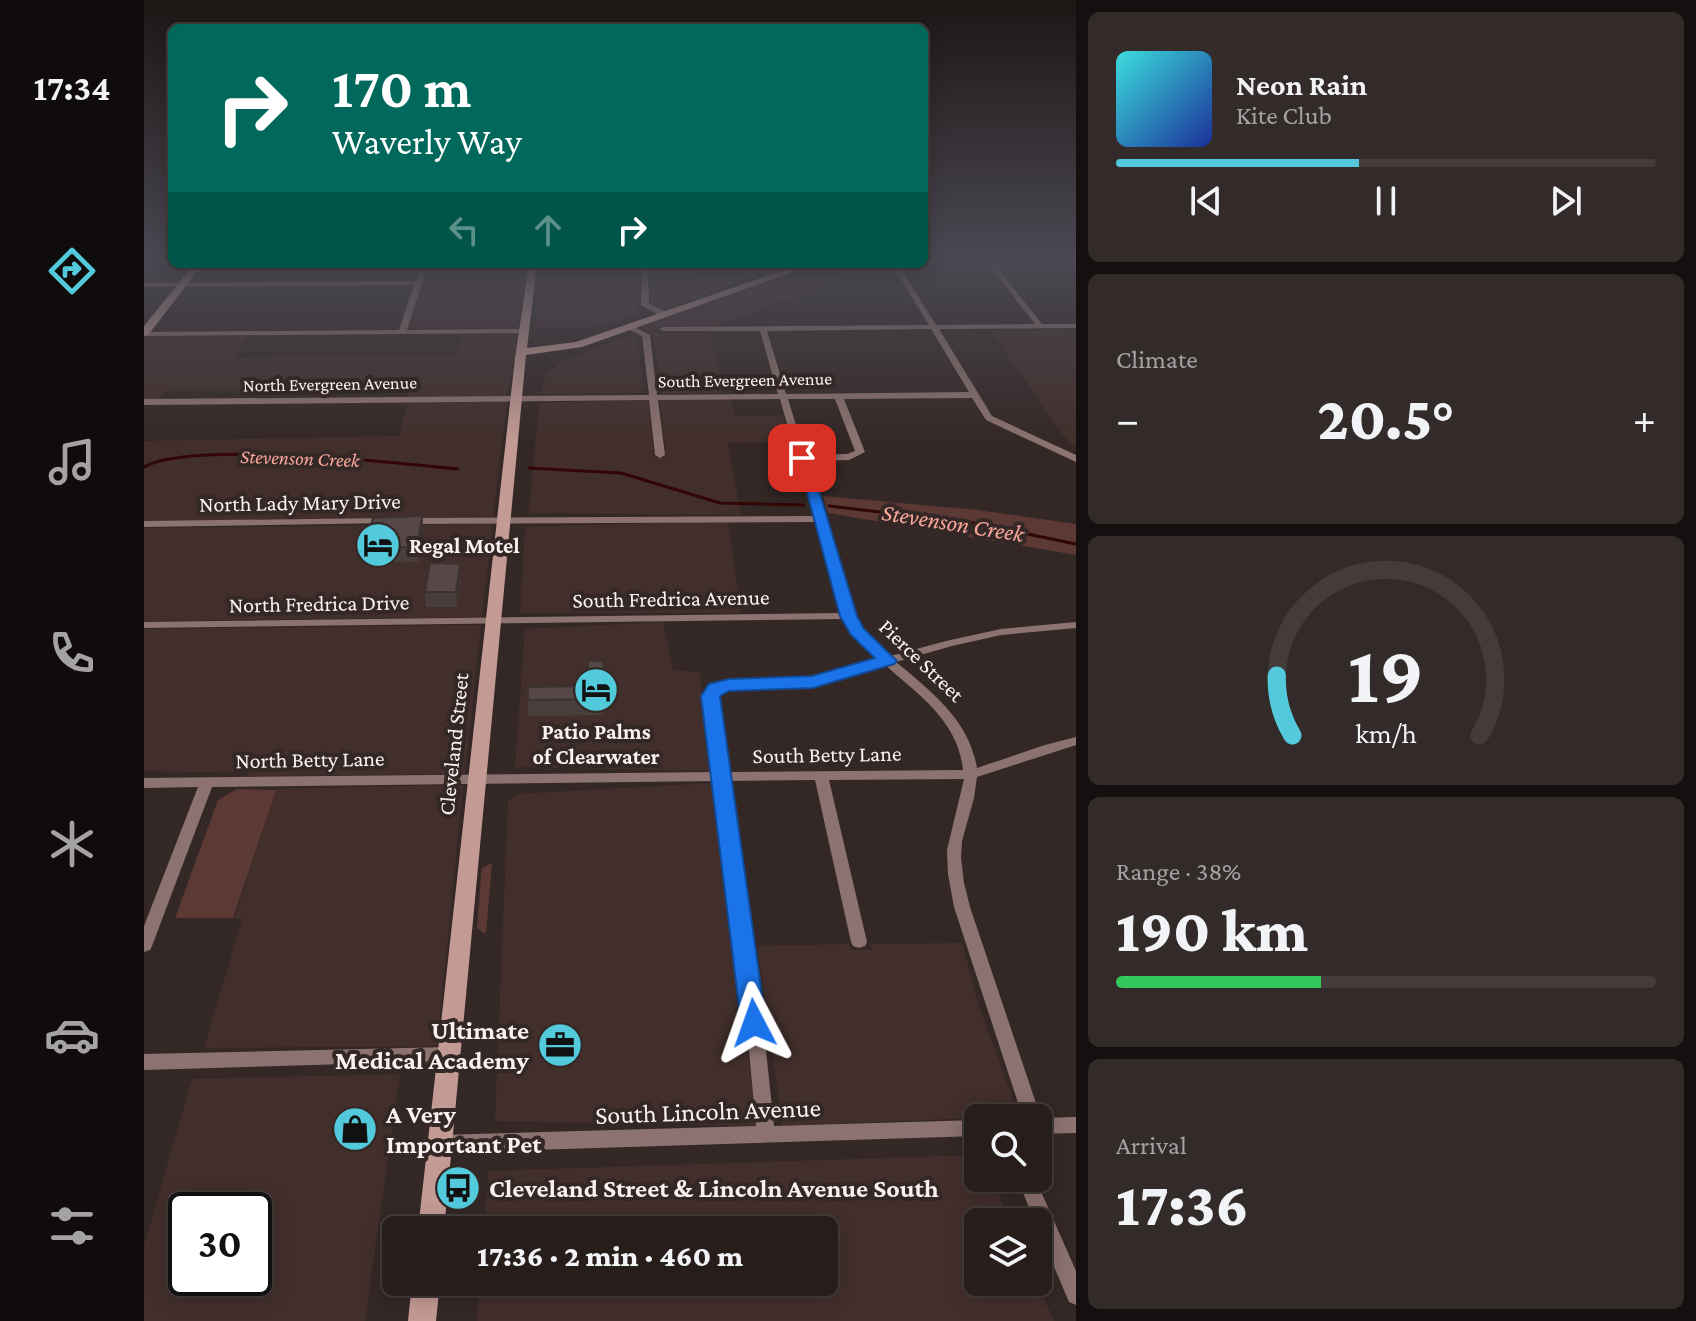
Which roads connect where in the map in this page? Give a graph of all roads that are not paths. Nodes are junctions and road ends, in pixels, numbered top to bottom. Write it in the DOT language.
graph roads {
  1 [pos="406,321"];
  2 [pos="525,321"];
  3 [pos="647,321"];
  4 [pos="928,321"];
  5 [pos="1036,321"];
  6 [pos="1040,326"];
  7 [pos="1076,326"];
  8 [pos="631,327"];
  9 [pos="932,327"];
  10 [pos="663,329"];
  11 [pos="763,329"];
  12 [pos="524,331"];
  13 [pos="402,332"];
  14 [pos="144,334"];
  15 [pos="521,352"];
  16 [pos="783,395"];
  17 [pos="838,395"];
  18 [pos="973,395"];
  19 [pos="654,397"];
  20 [pos="516,398"];
  21 [pos="144,402"];
  22 [pos="660,455"];
  23 [pos="802,458"];
  24 [pos="1076,459"];
  25 [pos="817,510"];
  26 [pos="504,520"];
  27 [pos="144,524"];
  28 [pos="848,616"];
  29 [pos="494,621"];
  30 [pos="144,625"];
  31 [pos="1076,625"];
  32 [pos="888,661"];
  33 [pos="1076,741"];
  34 [pos="972,774"];
  35 [pos="821,776"];
  36 [pos="722,777"];
  37 [pos="477,779"];
  38 [pos="207,782"];
  39 [pos="144,783"];
  40 [pos="146,936"];
  41 [pos="859,942"];
  42 [pos="448,1054"];
  43 [pos="144,1062"];
  44 [pos="1027,1104"];
  45 [pos="1076,1125"];
  46 [pos="1052,1126"];
  47 [pos="964,1128"];
  48 [pos="766,1135"];
  49 [pos="439,1144"];
  50 [pos="1032,1192"];
  51 [pos="432,1216"];
  52 [pos="1076,1295"];
  53 [pos="425,1296"];
  54 [pos="422,1321"];
  1 -- 13 [label="street"];
  2 -- 12 [label="street, Cleveland Street"];
  3 -- 8 [label="street"];
  4 -- 9 [label="street"];
  5 -- 6 [label="street"];
  6 -- 7 [label="street"];
  6 -- 9 [label="street"];
  8 -- 15 [label="street"];
  8 -- 19 [label="street"];
  9 -- 11 [label="street"];
  9 -- 18 [label="street"];
  10 -- 11 [label="street"];
  11 -- 16 [label="street, Pierce Street"];
  12 -- 13 [label="street"];
  12 -- 15 [label="street, Cleveland Street"];
  13 -- 14 [label="street"];
  15 -- 20 [label="street, Cleveland Street"];
  16 -- 17 [label="street, South Evergreen Avenue"];
  16 -- 19 [label="street, South Evergreen Avenue"];
  16 -- 23 [label="street, Pierce Street"];
  17 -- 18 [label="street, South Evergreen Avenue"];
  17 -- 23 [label="street"];
  18 -- 24 [label="street"];
  19 -- 20 [label="street, South Evergreen Avenue"];
  19 -- 22 [label="street"];
  20 -- 21 [label="street, North Evergreen Avenue"];
  20 -- 26 [label="street, Cleveland Street"];
  23 -- 25 [label="street, Pierce Street"];
  25 -- 26 [label="street, North Lady Mary Drive"];
  25 -- 28 [label="street, Pierce Street"];
  26 -- 27 [label="street, North Lady Mary Drive"];
  26 -- 29 [label="street, Cleveland Street"];
  28 -- 29 [label="street, South Fredrica Avenue"];
  28 -- 32 [label="street, Pierce Street"];
  29 -- 30 [label="street, North Fredrica Drive"];
  29 -- 37 [label="street, Cleveland Street"];
  31 -- 32 [label="street"];
  32 -- 34 [label="street, Pierce Street"];
  32 -- 36 [label="street"];
  33 -- 34 [label="street, South Betty Lane"];
  34 -- 35 [label="street, South Betty Lane"];
  34 -- 44 [label="street, Pierce Street"];
  35 -- 36 [label="street, South Betty Lane"];
  35 -- 41 [label="street"];
  36 -- 37 [label="street, South Betty Lane"];
  36 -- 48 [label="street"];
  37 -- 38 [label="street, North Betty Lane"];
  37 -- 42 [label="street, Cleveland Street"];
  38 -- 39 [label="street, North Betty Lane"];
  38 -- 40 [label="street"];
  42 -- 43 [label="street"];
  42 -- 49 [label="street, Cleveland Street"];
  45 -- 46 [label="street"];
  47 -- 48 [label="street, South Lincoln Avenue"];
  48 -- 49 [label="street, South Lincoln Avenue"];
  49 -- 51 [label="street, Cleveland Street"];
  50 -- 52 [label="street"];
  53 -- 54 [label="street"];
}
